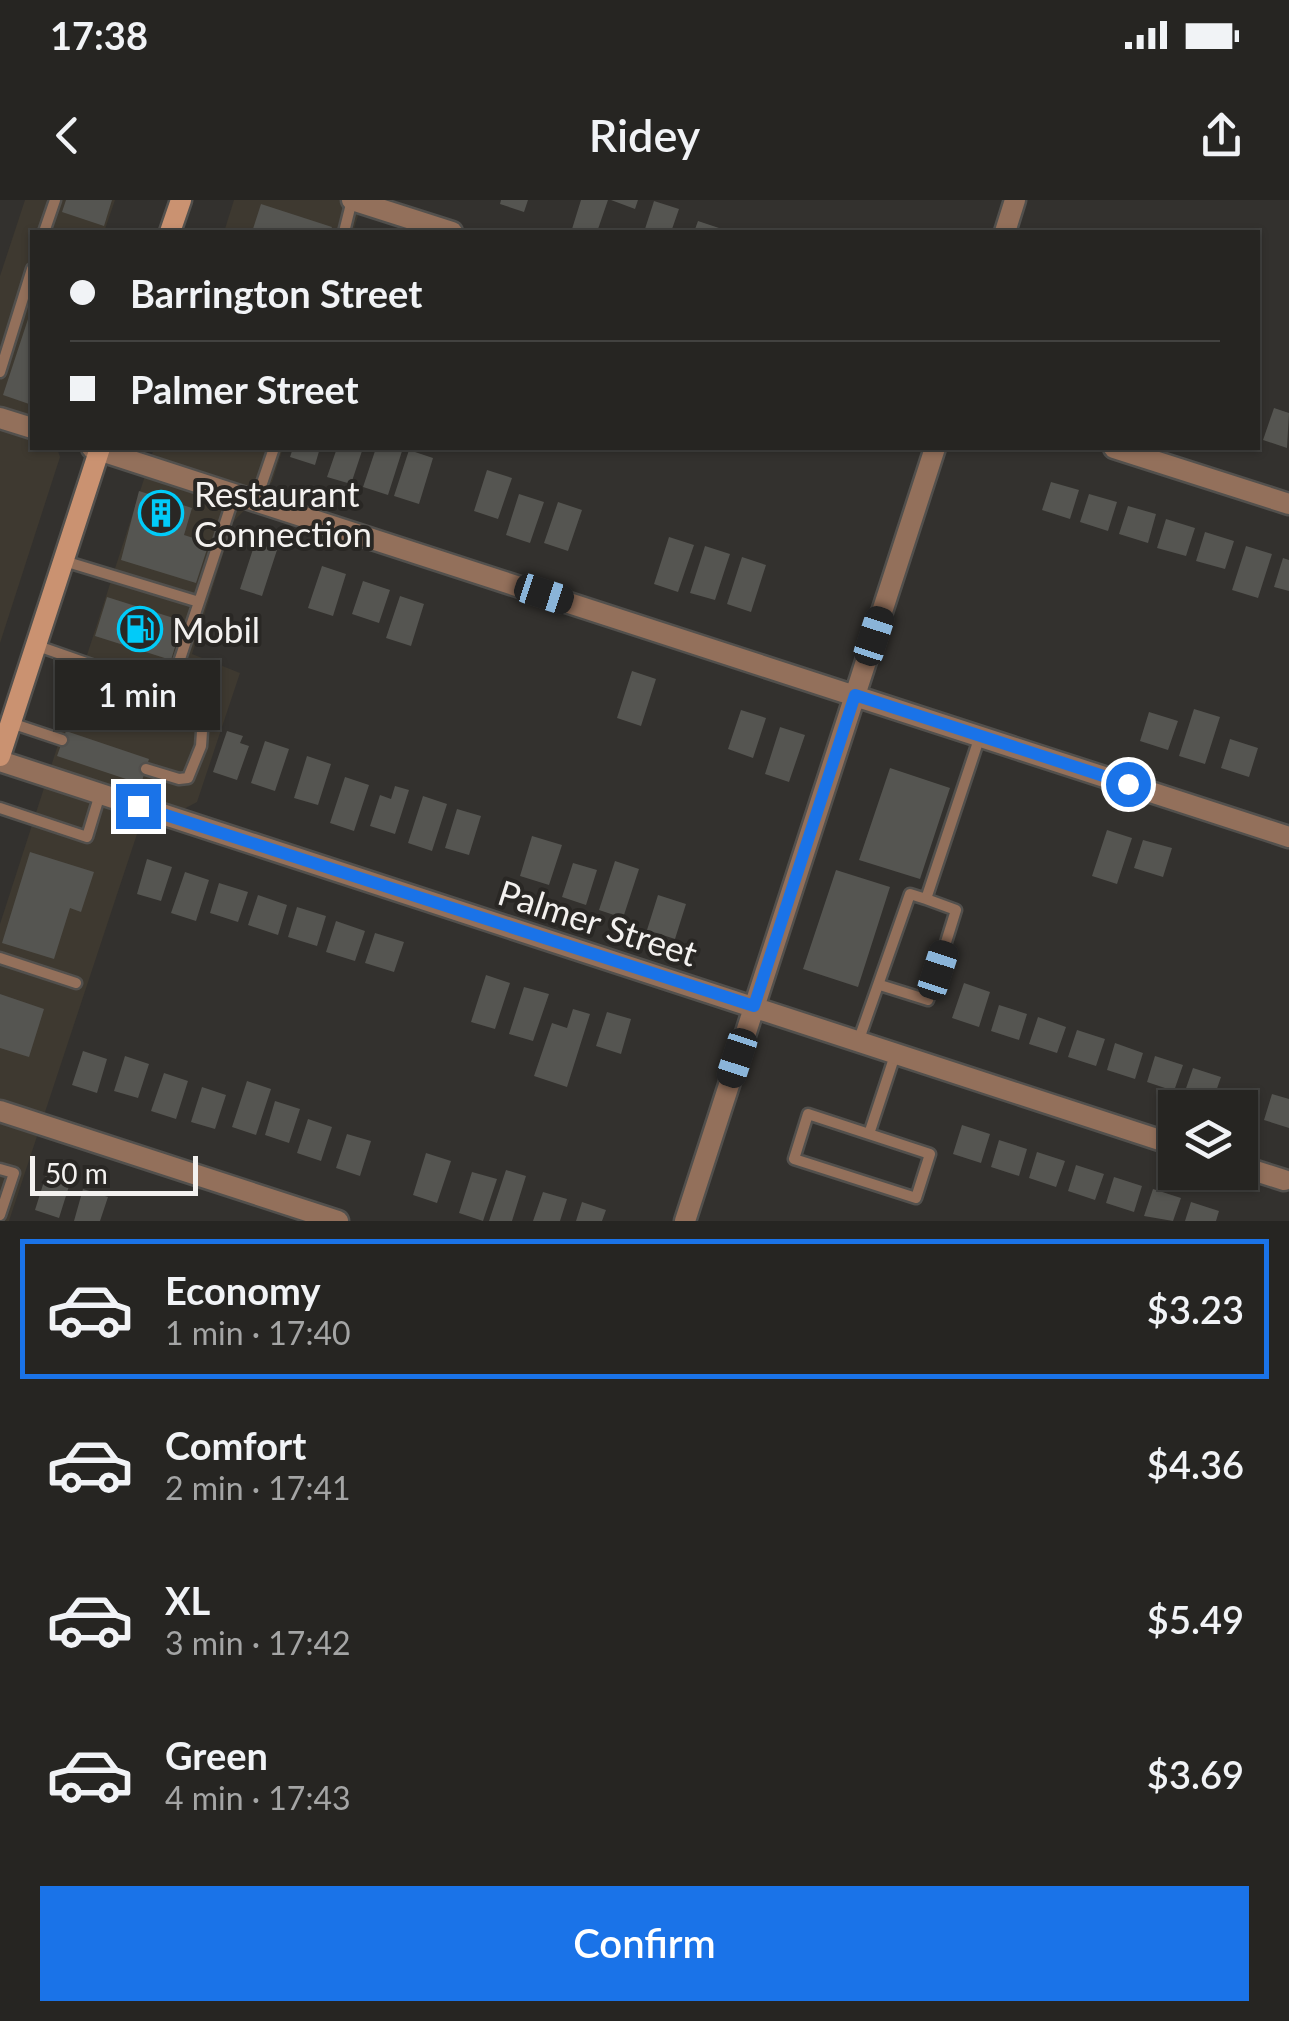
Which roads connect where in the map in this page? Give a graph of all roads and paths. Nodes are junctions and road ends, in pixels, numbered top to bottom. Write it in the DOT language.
graph roads {
  1 [pos="55,200"];
  2 [pos="181,200"];
  3 [pos="352,200"];
  4 [pos="1015,200"];
  5 [pos="45,230"];
  6 [pos="174,230"];
  7 [pos="344,230"];
  8 [pos="446,230"];
  9 [pos="1005,230"];
  10 [pos="30,275"];
  11 [pos="0,372"];
  12 [pos="0,418"];
  13 [pos="30,427"];
  14 [pos="96,450"];
  15 [pos="103,450"];
  16 [pos="273,450"];
  17 [pos="934,450"];
  18 [pos="1120,450"];
  19 [pos="235,493"];
  20 [pos="256,500"];
  21 [pos="1289,504"];
  22 [pos="64,560"];
  23 [pos="199,602"];
  24 [pos="35,645"];
  25 [pos="169,692"];
  26 [pos="855,695"];
  27 [pos="10,723"];
  28 [pos="980,736"];
  29 [pos="62,740"];
  30 [pos="0,758"];
  31 [pos="146,769"];
  32 [pos="100,794"];
  33 [pos="0,808"];
  34 [pos="1289,837"];
  35 [pos="926,900"];
  36 [pos="0,958"];
  37 [pos="76,983"];
  38 [pos="880,985"];
  39 [pos="754,1006"];
  40 [pos="858,1043"];
  41 [pos="895,1055"];
  42 [pos="0,1112"];
  43 [pos="870,1134"];
  44 [pos="1158,1140"];
  45 [pos="0,1169"];
  46 [pos="1258,1172"];
  47 [pos="1284,1180"];
  48 [pos="0,1215"];
  49 [pos="338,1221"];
  50 [pos="685,1221"];
  1 -- 5 [label="lane"];
  2 -- 6 [label="main road"];
  3 -- 7 [label="lane"];
  3 -- 8 [label="street"];
  4 -- 9 [label="street"];
  10 -- 11 [label="lane"];
  12 -- 13 [label="street"];
  14 -- 22 [label="main road"];
  15 -- 19 [label="street"];
  16 -- 20 [label="lane"];
  17 -- 26 [label="street"];
  18 -- 21 [label="street"];
  19 -- 20 [label="street"];
  19 -- 23 [label="lane"];
  20 -- 26 [label="street"];
  22 -- 23 [label="lane"];
  22 -- 24 [label="main road"];
  23 -- 25 [label="lane"];
  24 -- 25 [label="lane"];
  24 -- 27 [label="main road"];
  25 -- 31 [label="lane"];
  26 -- 28 [label="street"];
  26 -- 39 [label="street"];
  27 -- 29 [label="lane"];
  27 -- 30 [label="main road"];
  28 -- 34 [label="street"];
  28 -- 35 [label="lane"];
  30 -- 32 [label="street, Palmer Street"];
  32 -- 33 [label="lane"];
  32 -- 39 [label="street, Palmer Street"];
  35 -- 38 [label="lane"];
  35 -- 38 [label="lane"];
  36 -- 37 [label="lane"];
  38 -- 40 [label="lane"];
  39 -- 40 [label="street, Palmer Street"];
  39 -- 50 [label="street"];
  40 -- 41 [label="street, Palmer Street"];
  41 -- 43 [label="lane"];
  41 -- 44 [label="street, Palmer Street"];
  42 -- 49 [label="street"];
  43 -- 43 [label="lane"];
  45 -- 48 [label="lane"];
  46 -- 47 [label="street"];
}
